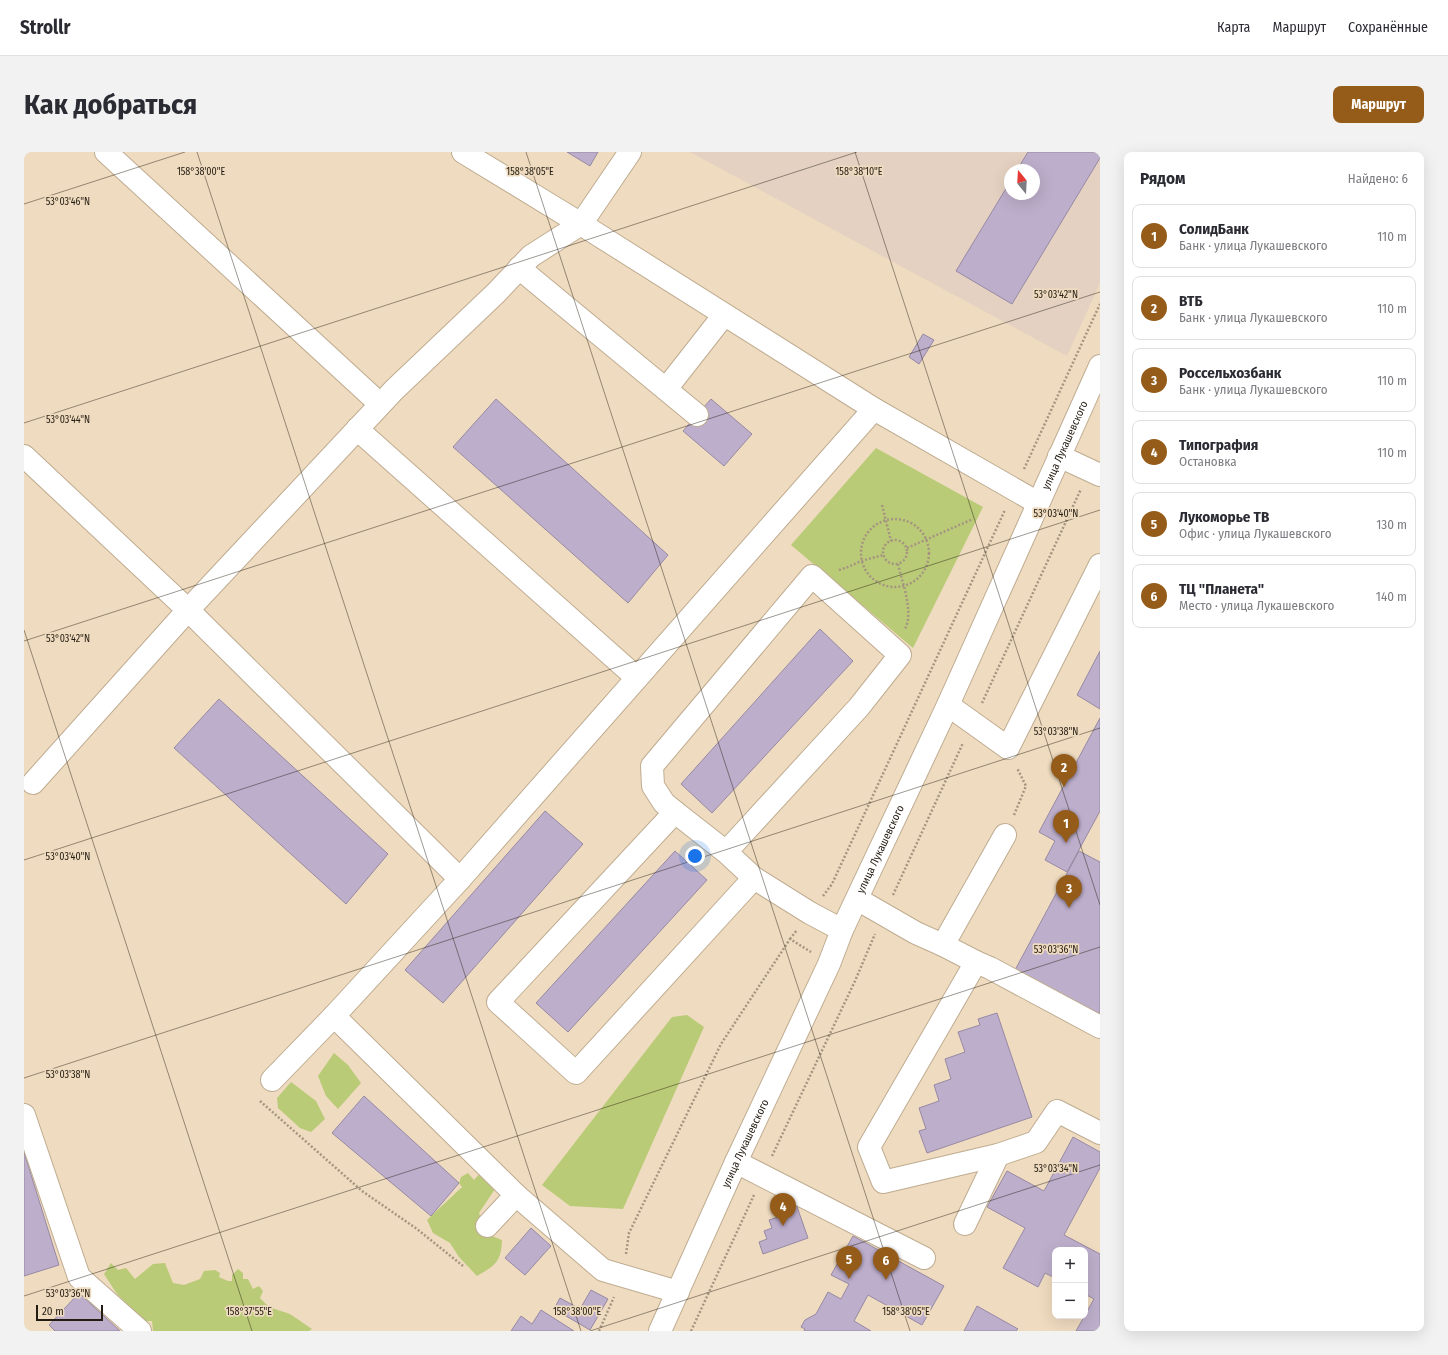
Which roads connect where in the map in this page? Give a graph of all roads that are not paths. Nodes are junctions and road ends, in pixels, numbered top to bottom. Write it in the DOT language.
graph roads {
  1 [pos="106,152"];
  2 [pos="463,152"];
  3 [pos="630,152"];
  4 [pos="581,224"];
  5 [pos="519,268"];
  6 [pos="724,315"];
  7 [pos="1100,366"];
  8 [pos="666,389"];
  9 [pos="380,404"];
  10 [pos="874,409"];
  11 [pos="697,415"];
  12 [pos="357,429"];
  13 [pos="24,456"];
  14 [pos="1059,456"];
  15 [pos="1095,472"];
  16 [pos="1038,503"];
  17 [pos="1100,565"];
  18 [pos="188,610"];
  19 [pos="637,678"];
  20 [pos="948,705"];
  21 [pos="33,783"];
  22 [pos="675,812"];
  23 [pos="1005,835"];
  24 [pos="726,852"];
  25 [pos="460,878"];
  26 [pos="754,878"];
  27 [pos="857,899"];
  28 [pos="842,930"];
  29 [pos="944,945"];
  30 [pos="976,962"];
  31 [pos="334,1016"];
  32 [pos="1100,1027"];
  33 [pos="272,1080"];
  34 [pos="24,1115"];
  35 [pos="1100,1133"];
  36 [pos="998,1155"];
  37 [pos="736,1162"];
  38 [pos="516,1196"];
  39 [pos="965,1224"];
  40 [pos="487,1226"];
  41 [pos="924,1258"];
  42 [pos="678,1292"];
  43 [pos="140,1331"];
  44 [pos="660,1331"];
  1 -- 9 [label="main road"];
  2 -- 4 [label="main road"];
  3 -- 4 [label="main road"];
  4 -- 5 [label="main road"];
  4 -- 6 [label="main road"];
  5 -- 8 [label="main road"];
  5 -- 9 [label="main road"];
  6 -- 8 [label="main road"];
  6 -- 10 [label="main road"];
  7 -- 14 [label="main road, улица Лукашевского"];
  8 -- 11 [label="main road"];
  9 -- 12 [label="main road"];
  10 -- 16 [label="main road"];
  10 -- 19 [label="main road"];
  12 -- 18 [label="main road"];
  12 -- 19 [label="main road"];
  13 -- 18 [label="main road"];
  14 -- 15 [label="main road"];
  14 -- 16 [label="main road, улица Лукашевского"];
  16 -- 20 [label="main road, улица Лукашевского"];
  17 -- 20 [label="main road"];
  18 -- 21 [label="main road"];
  18 -- 25 [label="main road"];
  19 -- 25 [label="main road"];
  20 -- 27 [label="main road, улица Лукашевского"];
  22 -- 24 [label="main road"];
  22 -- 24 [label="main road"];
  22 -- 26 [label="main road"];
  23 -- 29 [label="main road"];
  24 -- 26 [label="main road"];
  25 -- 31 [label="main road"];
  26 -- 28 [label="main road"];
  27 -- 28 [label="main road, улица Лукашевского"];
  27 -- 29 [label="main road"];
  28 -- 37 [label="main road, улица Лукашевского"];
  29 -- 30 [label="main road"];
  30 -- 32 [label="main road"];
  30 -- 36 [label="main road"];
  31 -- 33 [label="main road"];
  31 -- 38 [label="main road"];
  34 -- 43 [label="main road"];
  35 -- 36 [label="main road"];
  36 -- 39 [label="main road"];
  37 -- 41 [label="main road"];
  37 -- 42 [label="main road, улица Лукашевского"];
  38 -- 40 [label="main road"];
  38 -- 42 [label="main road"];
  42 -- 44 [label="main road, улица Лукашевского"];
}
